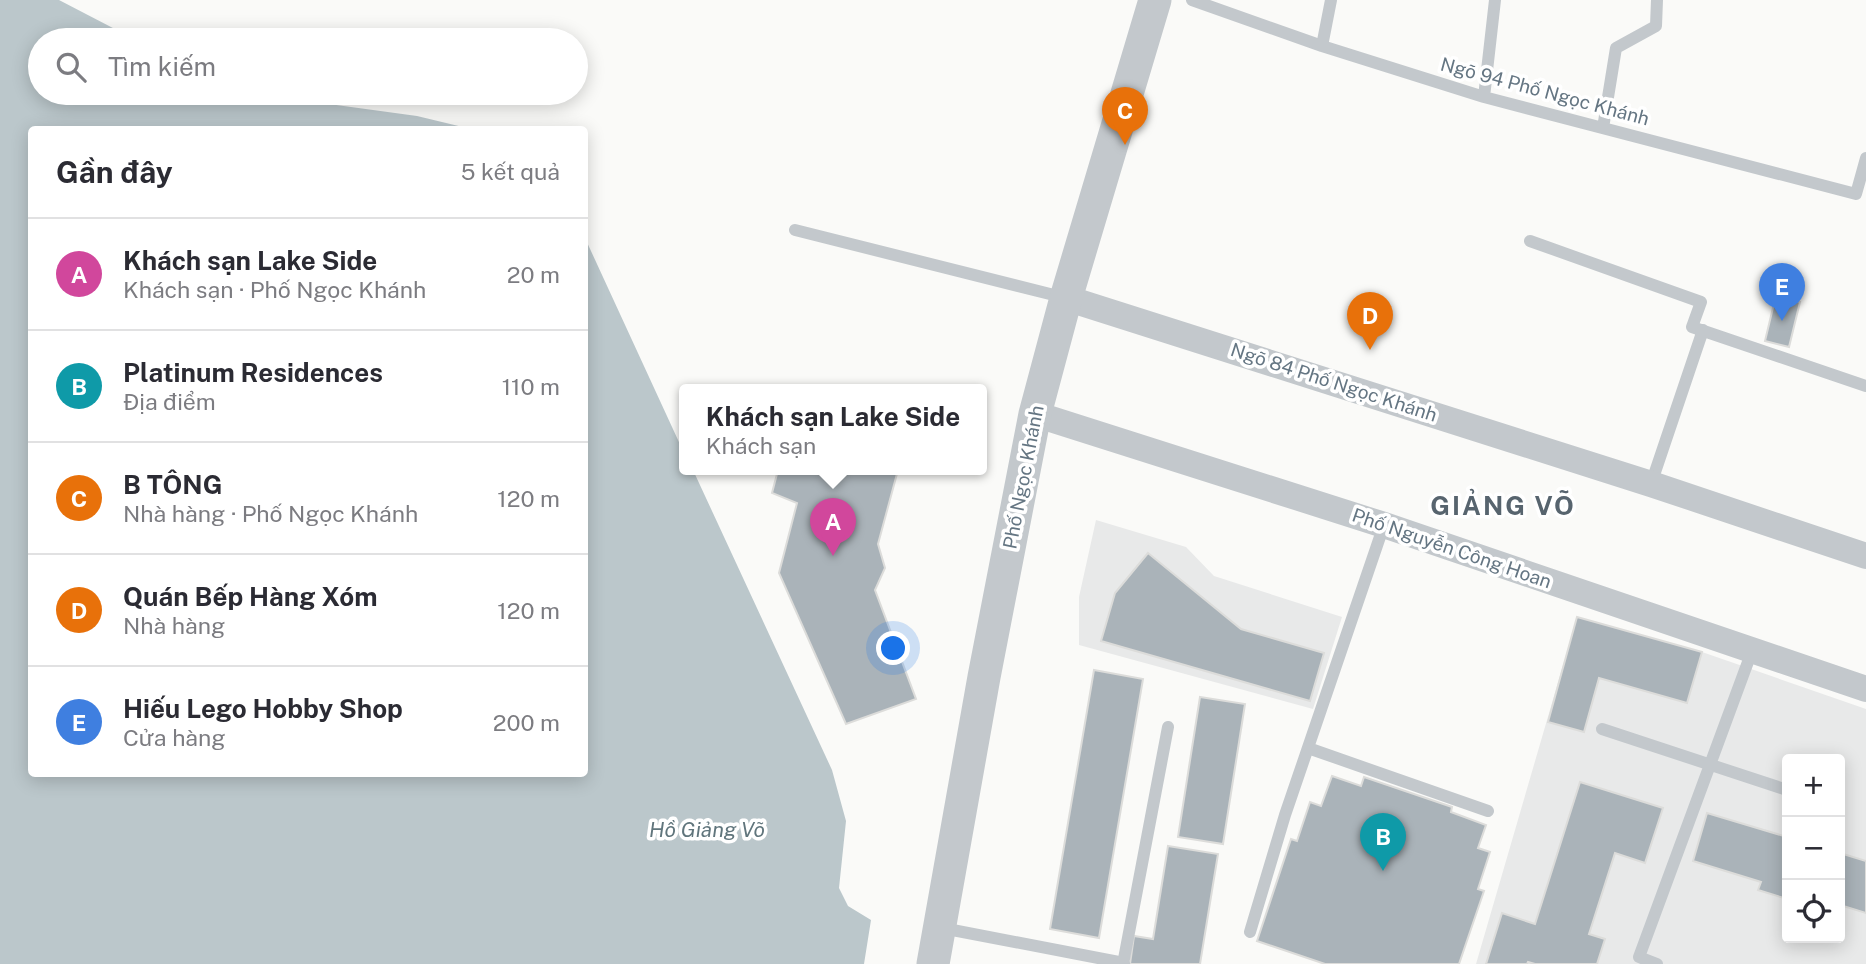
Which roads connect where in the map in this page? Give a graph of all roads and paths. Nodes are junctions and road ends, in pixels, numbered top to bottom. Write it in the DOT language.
graph roads {
  1 [pos="1155,0"];
  2 [pos="1192,0"];
  3 [pos="1331,0"];
  4 [pos="1495,0"];
  5 [pos="1657,0"];
  6 [pos="1322,46"];
  7 [pos="1484,97"];
  8 [pos="1603,128"];
  9 [pos="1866,158"];
  10 [pos="795,230"];
  11 [pos="1530,241"];
  12 [pos="1066,298"];
  13 [pos="1703,330"];
  14 [pos="1866,386"];
  15 [pos="1035,414"];
  16 [pos="1650,484"];
  17 [pos="1384,525"];
  18 [pos="1866,556"];
  19 [pos="1752,651"];
  20 [pos="1866,689"];
  21 [pos="1168,727"];
  22 [pos="1602,730"];
  23 [pos="1308,748"];
  24 [pos="1712,765"];
  25 [pos="1782,788"];
  26 [pos="1488,811"];
  27 [pos="940,928"];
  28 [pos="1250,932"];
  29 [pos="1123,963"];
  30 [pos="933,964"];
  31 [pos="1657,964"];
  1 -- 12 [label="street, Phố Ngọc Khánh"];
  2 -- 6 [label="lane, Ngõ 94 Phố Ngọc Khánh"];
  3 -- 6 [label="lane"];
  4 -- 7 [label="lane"];
  5 -- 8 [label="lane"];
  6 -- 7 [label="lane, Ngõ 94 Phố Ngọc Khánh"];
  7 -- 8 [label="lane, Ngõ 94 Phố Ngọc Khánh"];
  8 -- 9 [label="lane, Ngõ 94 Phố Ngọc Khánh"];
  10 -- 12 [label="lane, Ngõ 84 Phố Ngọc Khánh"];
  11 -- 13 [label="lane"];
  12 -- 15 [label="street, Phố Ngọc Khánh"];
  12 -- 16 [label="street, Ngõ 84 Phố Ngọc Khánh"];
  13 -- 14 [label="lane"];
  13 -- 16 [label="lane"];
  15 -- 17 [label="street, Phố Nguyễn Công Hoan"];
  15 -- 27 [label="street, Phố Ngọc Khánh"];
  16 -- 18 [label="street, Ngõ 84 Phố Ngọc Khánh"];
  17 -- 19 [label="street, Phố Nguyễn Công Hoan"];
  17 -- 23 [label="lane"];
  19 -- 20 [label="street, Phố Nguyễn Công Hoan"];
  19 -- 24 [label="lane"];
  21 -- 29 [label="lane"];
  22 -- 24 [label="lane"];
  23 -- 26 [label="lane"];
  23 -- 28 [label="lane"];
  24 -- 25 [label="lane"];
  24 -- 31 [label="lane"];
  27 -- 29 [label="lane"];
  27 -- 30 [label="street, Phố Ngọc Khánh"];
}
